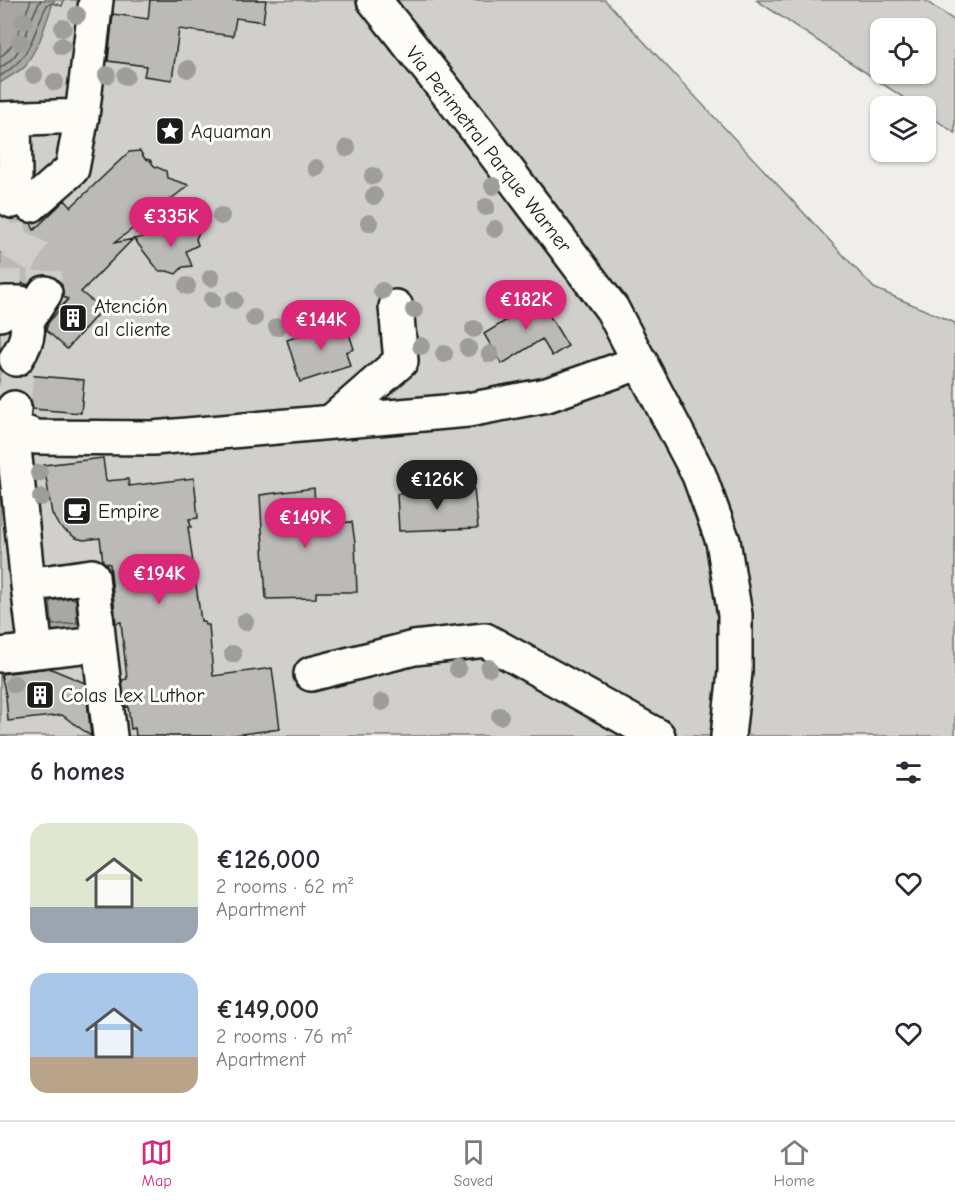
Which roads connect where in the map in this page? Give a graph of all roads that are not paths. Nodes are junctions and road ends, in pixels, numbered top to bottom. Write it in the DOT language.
graph roads {
  1 [pos="96,0"];
  2 [pos="374,0"];
  3 [pos="82,116"];
  4 [pos="7,119"];
  5 [pos="396,307"];
  6 [pos="24,309"];
  7 [pos="11,358"];
  8 [pos="640,362"];
  9 [pos="332,422"];
  10 [pos="28,585"];
  11 [pos="99,644"];
  12 [pos="36,651"];
  13 [pos="0,655"];
  14 [pos="311,674"];
  15 [pos="110,736"];
  16 [pos="658,736"];
  17 [pos="728,736"];
  1 -- 3 [label="street"];
  2 -- 8 [label="street, Via Perimetral Parque Warner"];
  3 -- 4 [label="street"];
  3 -- 4 [label="street"];
  5 -- 9 [label="street"];
  6 -- 7 [label="street"];
  8 -- 9 [label="street"];
  8 -- 17 [label="street, Via Perimetral Parque Warner"];
  9 -- 10 [label="street"];
  10 -- 11 [label="street"];
  10 -- 12 [label="street"];
  11 -- 12 [label="street"];
  11 -- 15 [label="street"];
  12 -- 13 [label="street"];
  14 -- 16 [label="street"];
}
